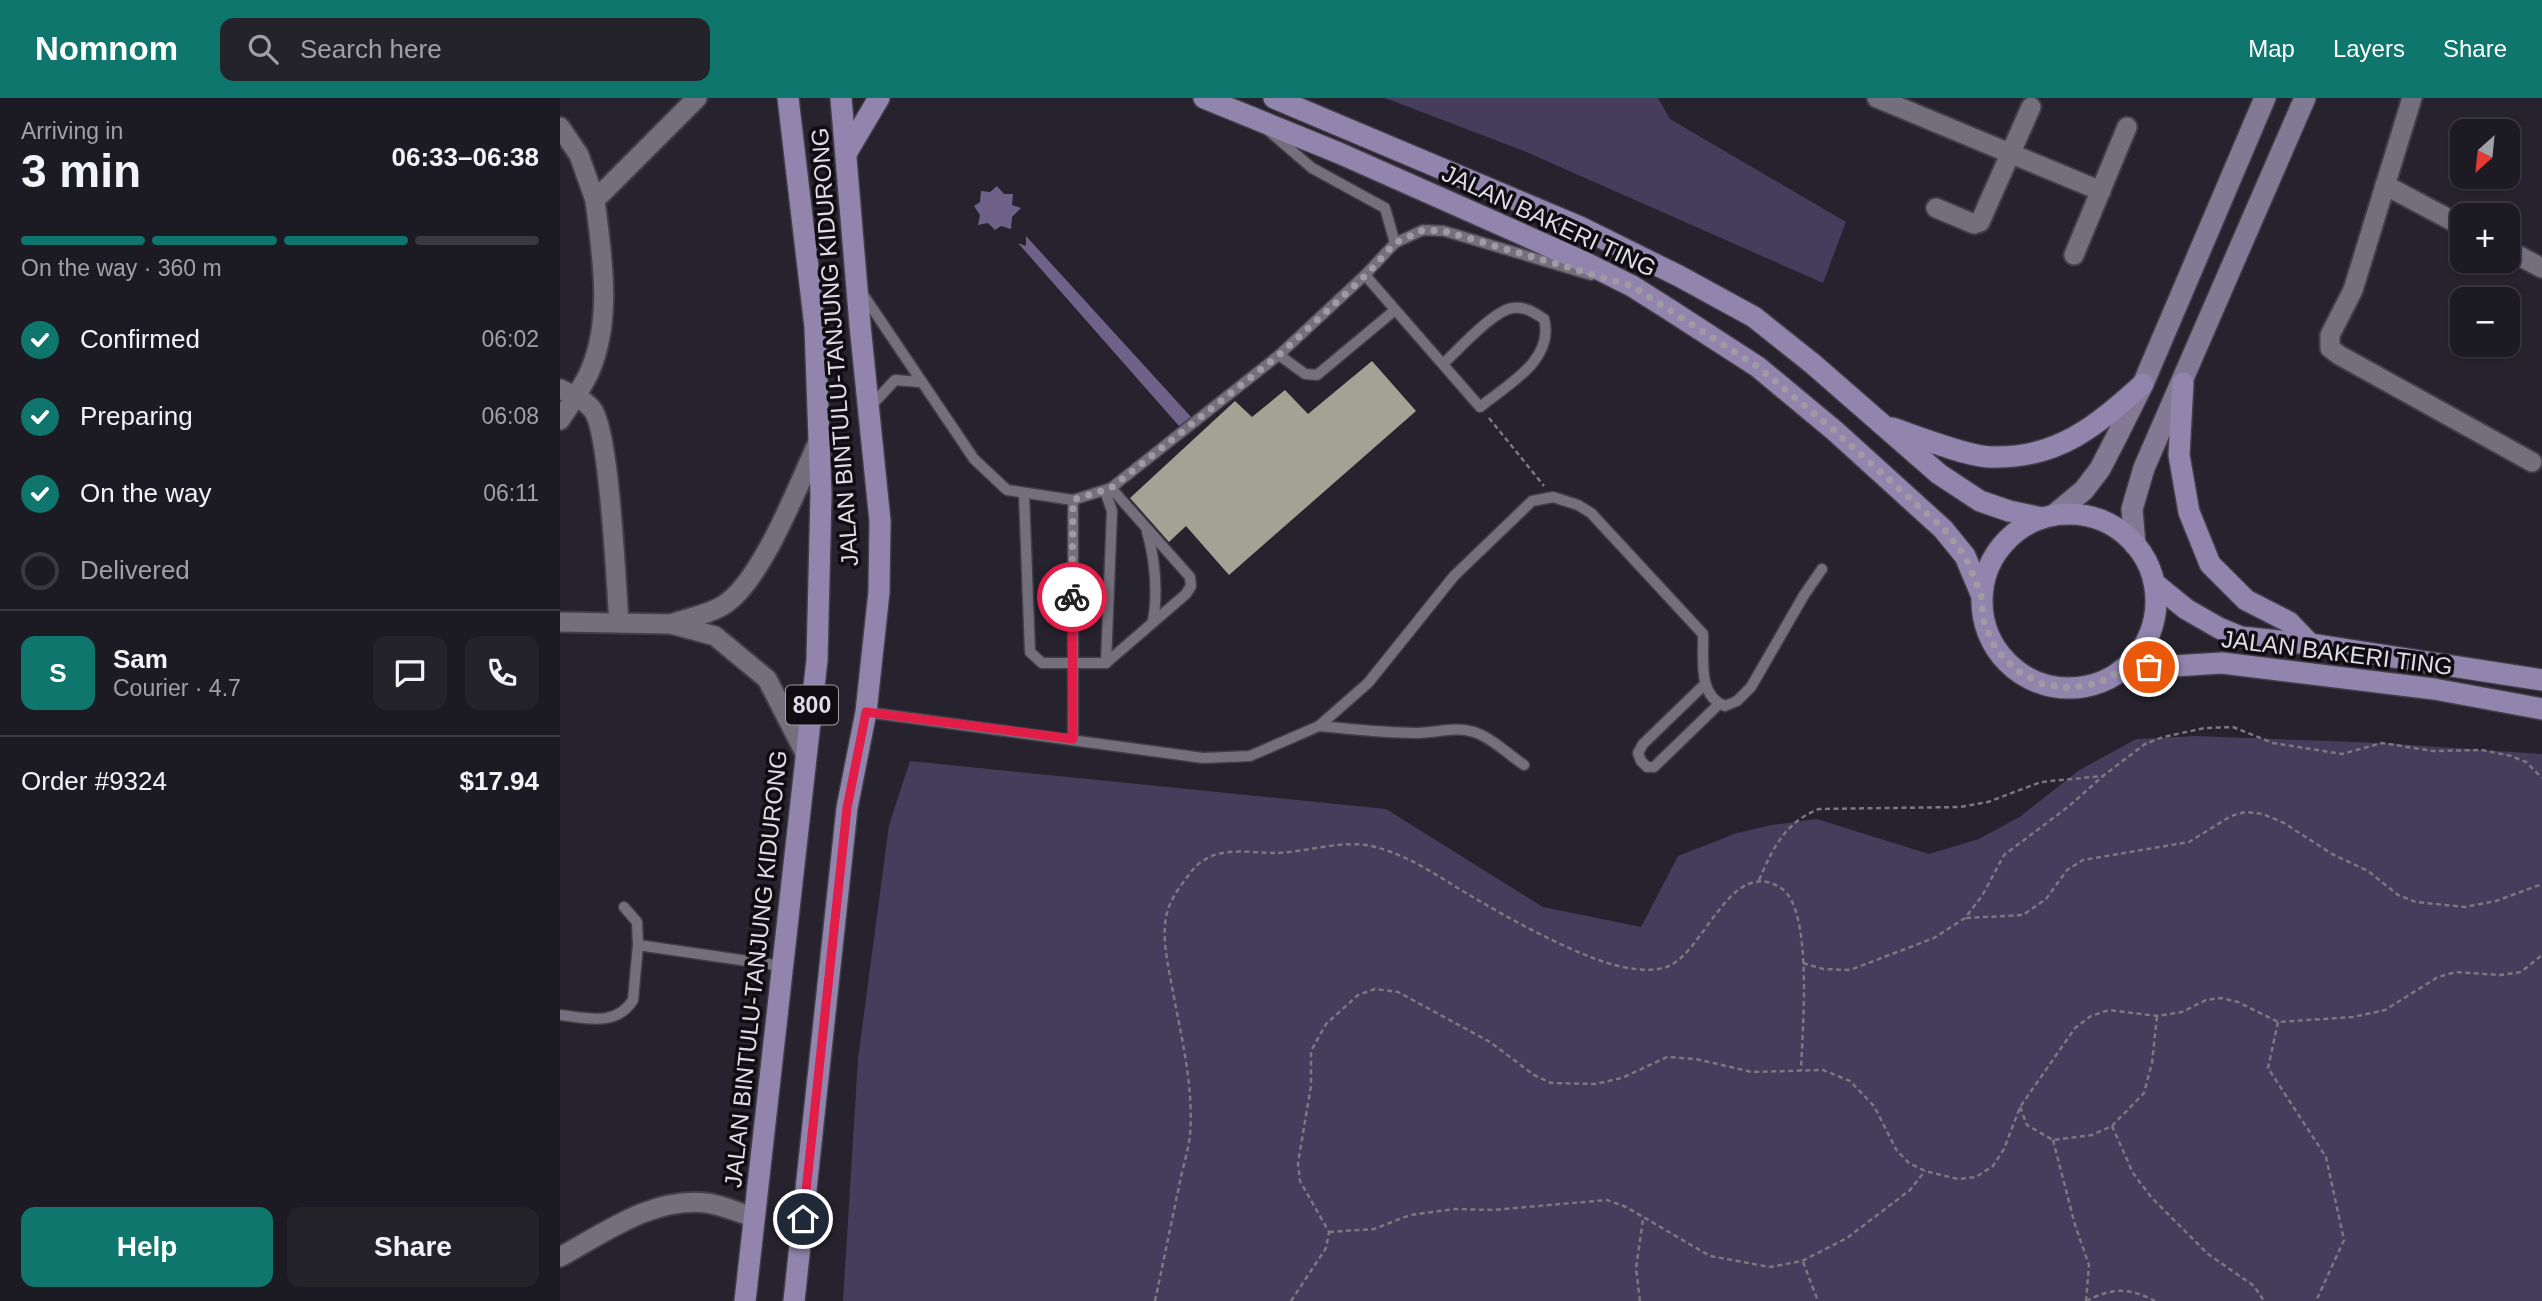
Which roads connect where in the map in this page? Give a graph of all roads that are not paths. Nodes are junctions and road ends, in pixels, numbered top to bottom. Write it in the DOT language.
graph roads {
  1 [pos="697,98"];
  2 [pos="788,98"];
  3 [pos="841,98"];
  4 [pos="879,98"];
  5 [pos="1204,98"];
  6 [pos="1274,98"];
  7 [pos="1878,98"];
  8 [pos="2265,98"];
  9 [pos="2305,98"];
  10 [pos="2412,98"];
  11 [pos="1908,104"];
  12 [pos="2031,107"];
  13 [pos="1252,116"];
  14 [pos="560,127"];
  15 [pos="2127,127"];
  16 [pos="847,152"];
  17 [pos="2012,154"];
  18 [pos="2385,186"];
  19 [pos="2101,191"];
  20 [pos="595,200"];
  21 [pos="1936,208"];
  22 [pos="2450,220"];
  23 [pos="1395,243"];
  24 [pos="2074,255"];
  25 [pos="2520,256"];
  26 [pos="2542,268"];
  27 [pos="1366,275"];
  28 [pos="857,286"];
  29 [pos="1632,286"];
  30 [pos="1395,310"];
  31 [pos="1279,355"];
  32 [pos="1444,363"];
  33 [pos="919,382"];
  34 [pos="2183,383"];
  35 [pos="2143,384"];
  36 [pos="568,393"];
  37 [pos="867,410"];
  38 [pos="560,420"];
  39 [pos="1884,425"];
  40 [pos="819,440"];
  41 [pos="2532,462"];
  42 [pos="1108,490"];
  43 [pos="1024,494"];
  44 [pos="1073,500"];
  45 [pos="2048,516"];
  46 [pos="1146,528"];
  47 [pos="2135,545"];
  48 [pos="1822,569"];
  49 [pos="2154,583"];
  50 [pos="1981,594"];
  51 [pos="560,622"];
  52 [pos="620,622"];
  53 [pos="1153,622"];
  54 [pos="671,624"];
  55 [pos="2310,644"];
  56 [pos="1072,663"];
  57 [pos="1106,663"];
  58 [pos="2124,669"];
  59 [pos="2542,680"];
  60 [pos="1704,685"];
  61 [pos="1719,704"];
  62 [pos="2542,709"];
  63 [pos="866,712"];
  64 [pos="1318,726"];
  65 [pos="1073,739"];
  66 [pos="806,755"];
  67 [pos="1524,765"];
  68 [pos="624,907"];
  69 [pos="638,945"];
  70 [pos="782,966"];
  71 [pos="560,1015"];
  72 [pos="754,1217"];
  73 [pos="560,1257"];
  74 [pos="745,1301"];
  75 [pos="794,1301"];
  1 -- 20 [label="street"];
  2 -- 40 [label="main road, JALAN BINTULU-TANJUNG KIDURONG / 800"];
  3 -- 16 [label="main road, JALAN BINTULU-TANJUNG KIDURONG / 800"];
  4 -- 16 [label="main road"];
  5 -- 13 [label="main road, JALAN BAKERI TING"];
  6 -- 39 [label="main road, JALAN BAKERI TING"];
  7 -- 11 [label="street"];
  8 -- 35 [label="main road"];
  9 -- 34 [label="main road"];
  10 -- 18 [label="street"];
  11 -- 17 [label="street"];
  12 -- 17 [label="street"];
  13 -- 23 [label="lane"];
  13 -- 29 [label="main road, JALAN BAKERI TING"];
  14 -- 20 [label="street"];
  15 -- 19 [label="street"];
  16 -- 28 [label="main road, JALAN BINTULU-TANJUNG KIDURONG / 800"];
  17 -- 19 [label="street"];
  17 -- 21 [label="street"];
  18 -- 22 [label="street"];
  18 -- 41 [label="street"];
  19 -- 24 [label="street"];
  20 -- 36 [label="street"];
  23 -- 27 [label="lane"];
  23 -- 29 [label="lane"];
  25 -- 26 [label="street"];
  27 -- 30 [label="lane"];
  27 -- 31 [label="lane"];
  28 -- 33 [label="lane"];
  28 -- 37 [label="main road, JALAN BINTULU-TANJUNG KIDURONG / 800"];
  29 -- 50 [label="main road, JALAN BAKERI TING"];
  30 -- 31 [label="lane"];
  30 -- 32 [label="lane"];
  31 -- 42 [label="lane"];
  32 -- 32 [label="lane"];
  33 -- 37 [label="lane"];
  33 -- 43 [label="lane"];
  34 -- 47 [label="main road"];
  34 -- 55 [label="main road"];
  35 -- 39 [label="main road"];
  35 -- 45 [label="main road"];
  36 -- 38 [label="street"];
  36 -- 52 [label="street"];
  37 -- 63 [label="main road, JALAN BINTULU-TANJUNG KIDURONG / 800"];
  39 -- 45 [label="main road, JALAN BAKERI TING"];
  40 -- 54 [label="street"];
  40 -- 66 [label="main road, JALAN BINTULU-TANJUNG KIDURONG / 800"];
  42 -- 44 [label="lane"];
  42 -- 46 [label="lane"];
  42 -- 57 [label="lane"];
  43 -- 44 [label="lane"];
  43 -- 56 [label="lane"];
  44 -- 56 [label="lane"];
  45 -- 47 [label="main road"];
  45 -- 50 [label="main road"];
  46 -- 53 [label="lane"];
  46 -- 53 [label="lane"];
  47 -- 49 [label="main road"];
  48 -- 61 [label="lane"];
  49 -- 55 [label="main road, JALAN BAKERI TING"];
  49 -- 58 [label="main road"];
  50 -- 58 [label="main road"];
  51 -- 52 [label="street"];
  52 -- 54 [label="street"];
  53 -- 57 [label="lane"];
  54 -- 66 [label="street"];
  55 -- 59 [label="main road, JALAN BAKERI TING"];
  56 -- 57 [label="lane"];
  56 -- 65 [label="lane"];
  58 -- 62 [label="main road, JALAN BAKERI TING"];
  60 -- 61 [label="lane"];
  60 -- 61 [label="lane"];
  60 -- 64 [label="lane"];
  63 -- 65 [label="lane"];
  63 -- 75 [label="main road, JALAN BINTULU-TANJUNG KIDURONG / 800"];
  64 -- 65 [label="lane"];
  64 -- 67 [label="lane"];
  66 -- 70 [label="main road, JALAN BINTULU-TANJUNG KIDURONG / 800"];
  68 -- 69 [label="lane"];
  69 -- 70 [label="lane"];
  69 -- 71 [label="lane"];
  70 -- 72 [label="main road, JALAN BINTULU-TANJUNG KIDURONG / 800"];
  72 -- 73 [label="street"];
  72 -- 74 [label="main road, JALAN BINTULU-TANJUNG KIDURONG / 800"];
}
